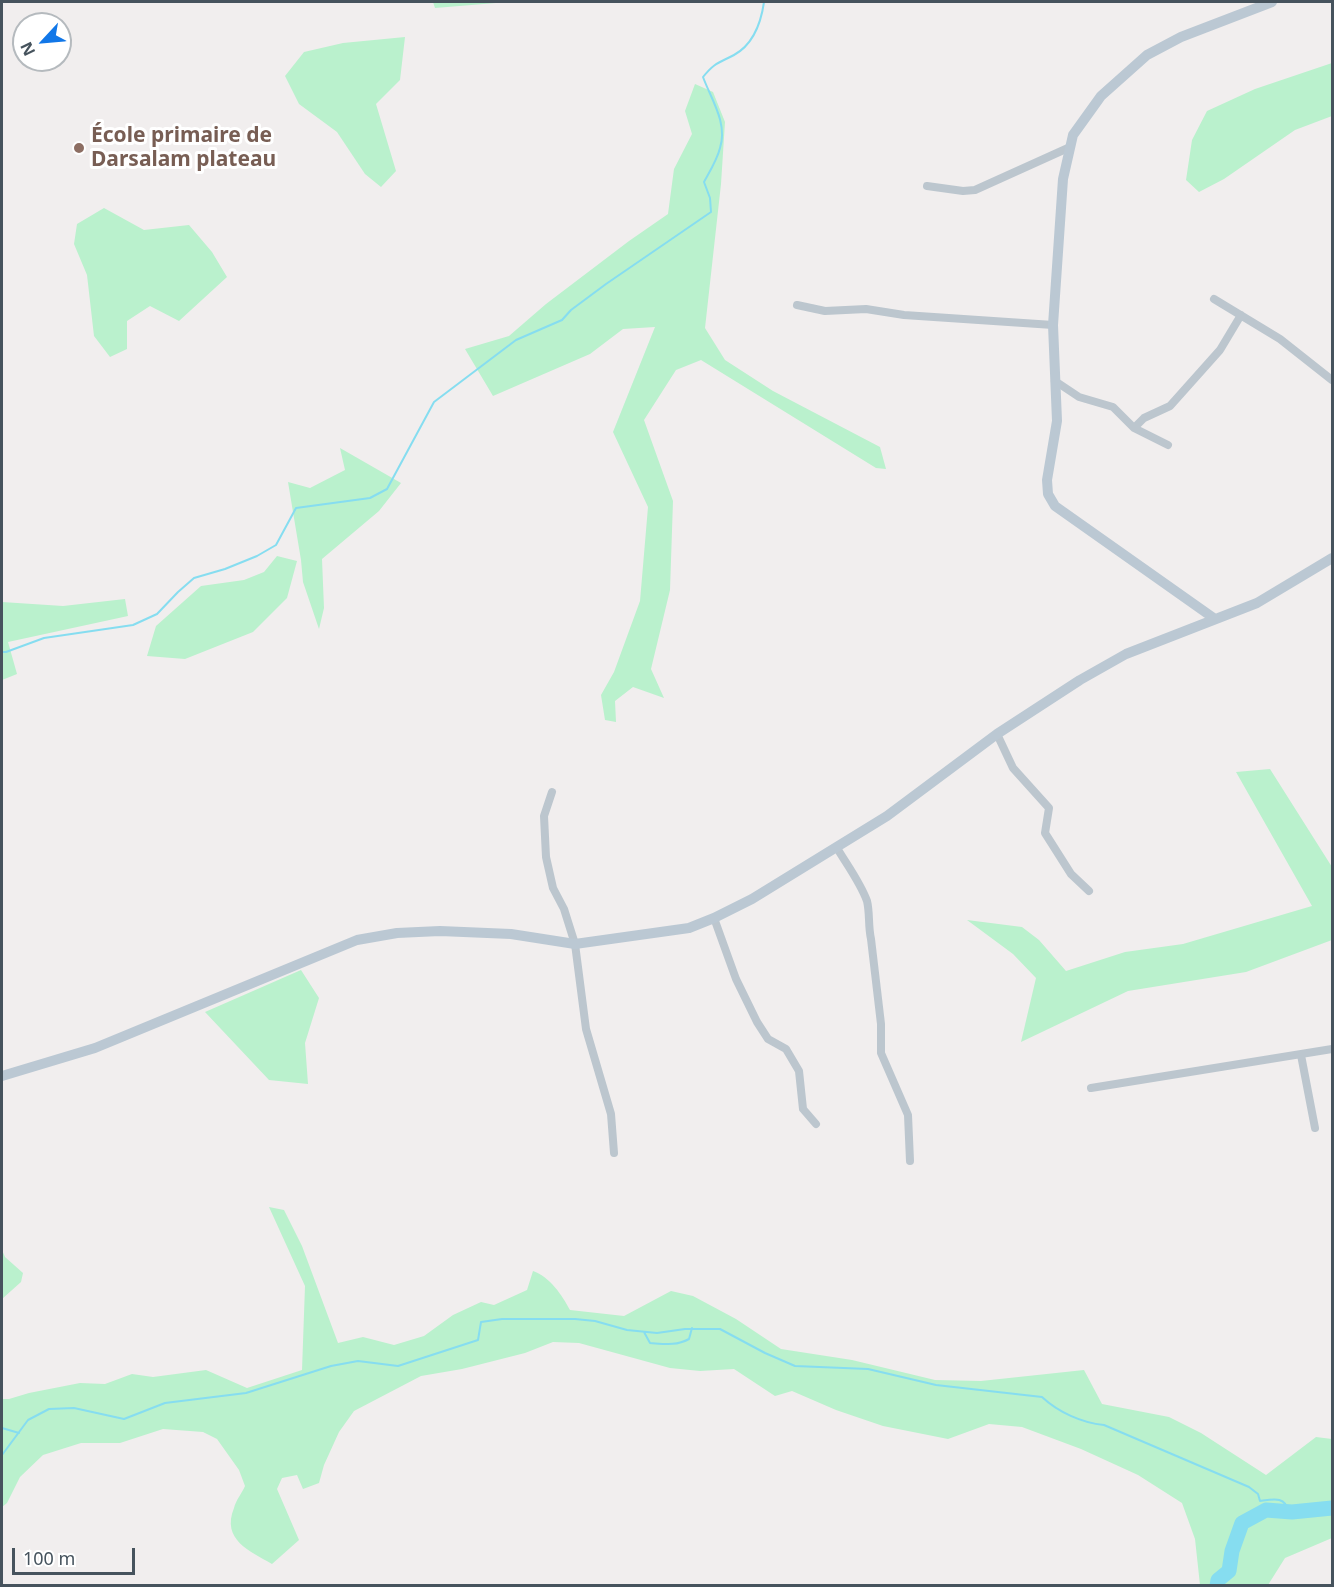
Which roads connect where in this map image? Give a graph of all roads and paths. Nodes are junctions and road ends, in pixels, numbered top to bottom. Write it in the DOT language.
graph roads {
  1 [pos="1272,2"];
  2 [pos="1068,148"];
  3 [pos="927,186"];
  4 [pos="1214,299"];
  5 [pos="797,305"];
  6 [pos="1241,315"];
  7 [pos="1053,326"];
  8 [pos="1332,380"];
  9 [pos="1055,381"];
  10 [pos="1134,428"];
  11 [pos="1168,445"];
  12 [pos="1332,558"];
  13 [pos="1215,619"];
  14 [pos="997,734"];
  15 [pos="552,792"];
  16 [pos="837,848"];
  17 [pos="1089,891"];
  18 [pos="714,918"];
  19 [pos="574,944"];
  20 [pos="1332,1049"];
  21 [pos="1301,1055"];
  22 [pos="2,1076"];
  23 [pos="1091,1088"];
  24 [pos="816,1124"];
  25 [pos="1315,1128"];
  26 [pos="614,1153"];
  27 [pos="910,1161"];
  1 -- 2 [label="main road"];
  2 -- 3 [label="street"];
  2 -- 7 [label="main road"];
  4 -- 6 [label="street"];
  5 -- 7 [label="street"];
  6 -- 8 [label="street"];
  6 -- 10 [label="street"];
  7 -- 9 [label="main road"];
  9 -- 10 [label="street"];
  9 -- 13 [label="main road"];
  10 -- 11 [label="street"];
  12 -- 13 [label="main road"];
  13 -- 14 [label="main road"];
  14 -- 16 [label="main road"];
  14 -- 17 [label="street"];
  15 -- 19 [label="street"];
  16 -- 18 [label="main road"];
  16 -- 27 [label="street"];
  18 -- 19 [label="main road"];
  18 -- 24 [label="street"];
  19 -- 22 [label="main road"];
  19 -- 26 [label="street"];
  20 -- 21 [label="street"];
  21 -- 23 [label="street"];
  21 -- 25 [label="street"];
}
